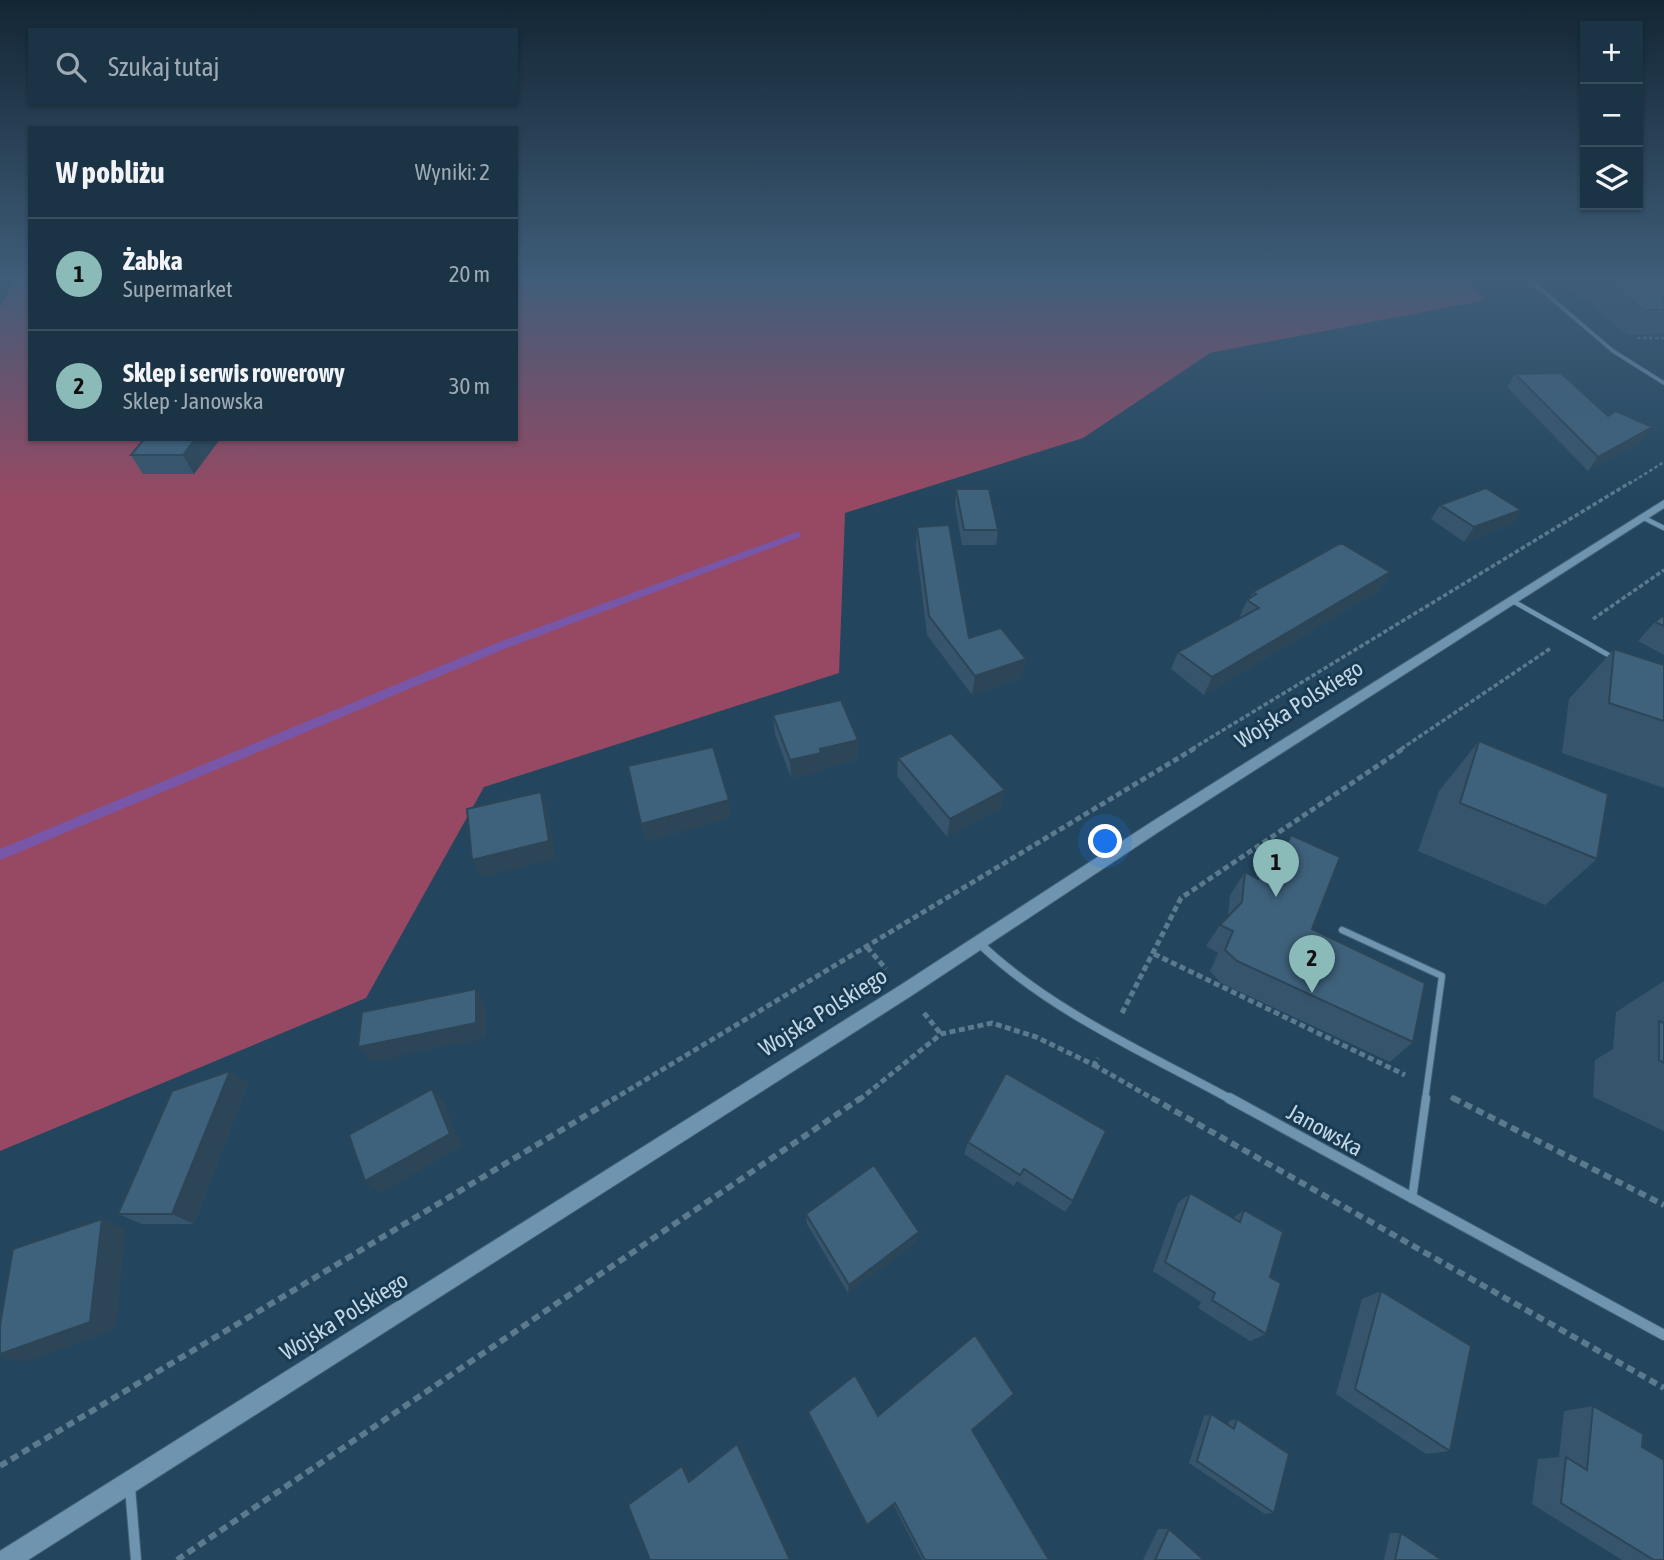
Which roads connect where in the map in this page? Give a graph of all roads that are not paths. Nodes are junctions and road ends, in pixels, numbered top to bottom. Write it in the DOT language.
graph roads {
  1 [pos="1617,354"];
  2 [pos="1664,383"];
  3 [pos="1664,503"];
  4 [pos="1642,517"];
  5 [pos="1664,528"];
  6 [pos="1511,600"];
  7 [pos="1618,660"];
  8 [pos="1342,930"];
  9 [pos="979,943"];
  10 [pos="1412,1199"];
  11 [pos="1664,1335"];
  12 [pos="129,1484"];
  13 [pos="7,1560"];
  14 [pos="136,1560"];
  1 -- 2 [label="lane"];
  3 -- 4 [label="main road, Wojska Polskiego"];
  4 -- 5 [label="lane"];
  4 -- 6 [label="main road, Wojska Polskiego"];
  6 -- 7 [label="lane"];
  6 -- 9 [label="main road, Wojska Polskiego"];
  8 -- 10 [label="lane"];
  9 -- 10 [label="street, Janowska"];
  9 -- 12 [label="main road, Wojska Polskiego"];
  10 -- 11 [label="street, Janowska"];
  12 -- 13 [label="main road, Wojska Polskiego"];
  12 -- 14 [label="street"];
}
